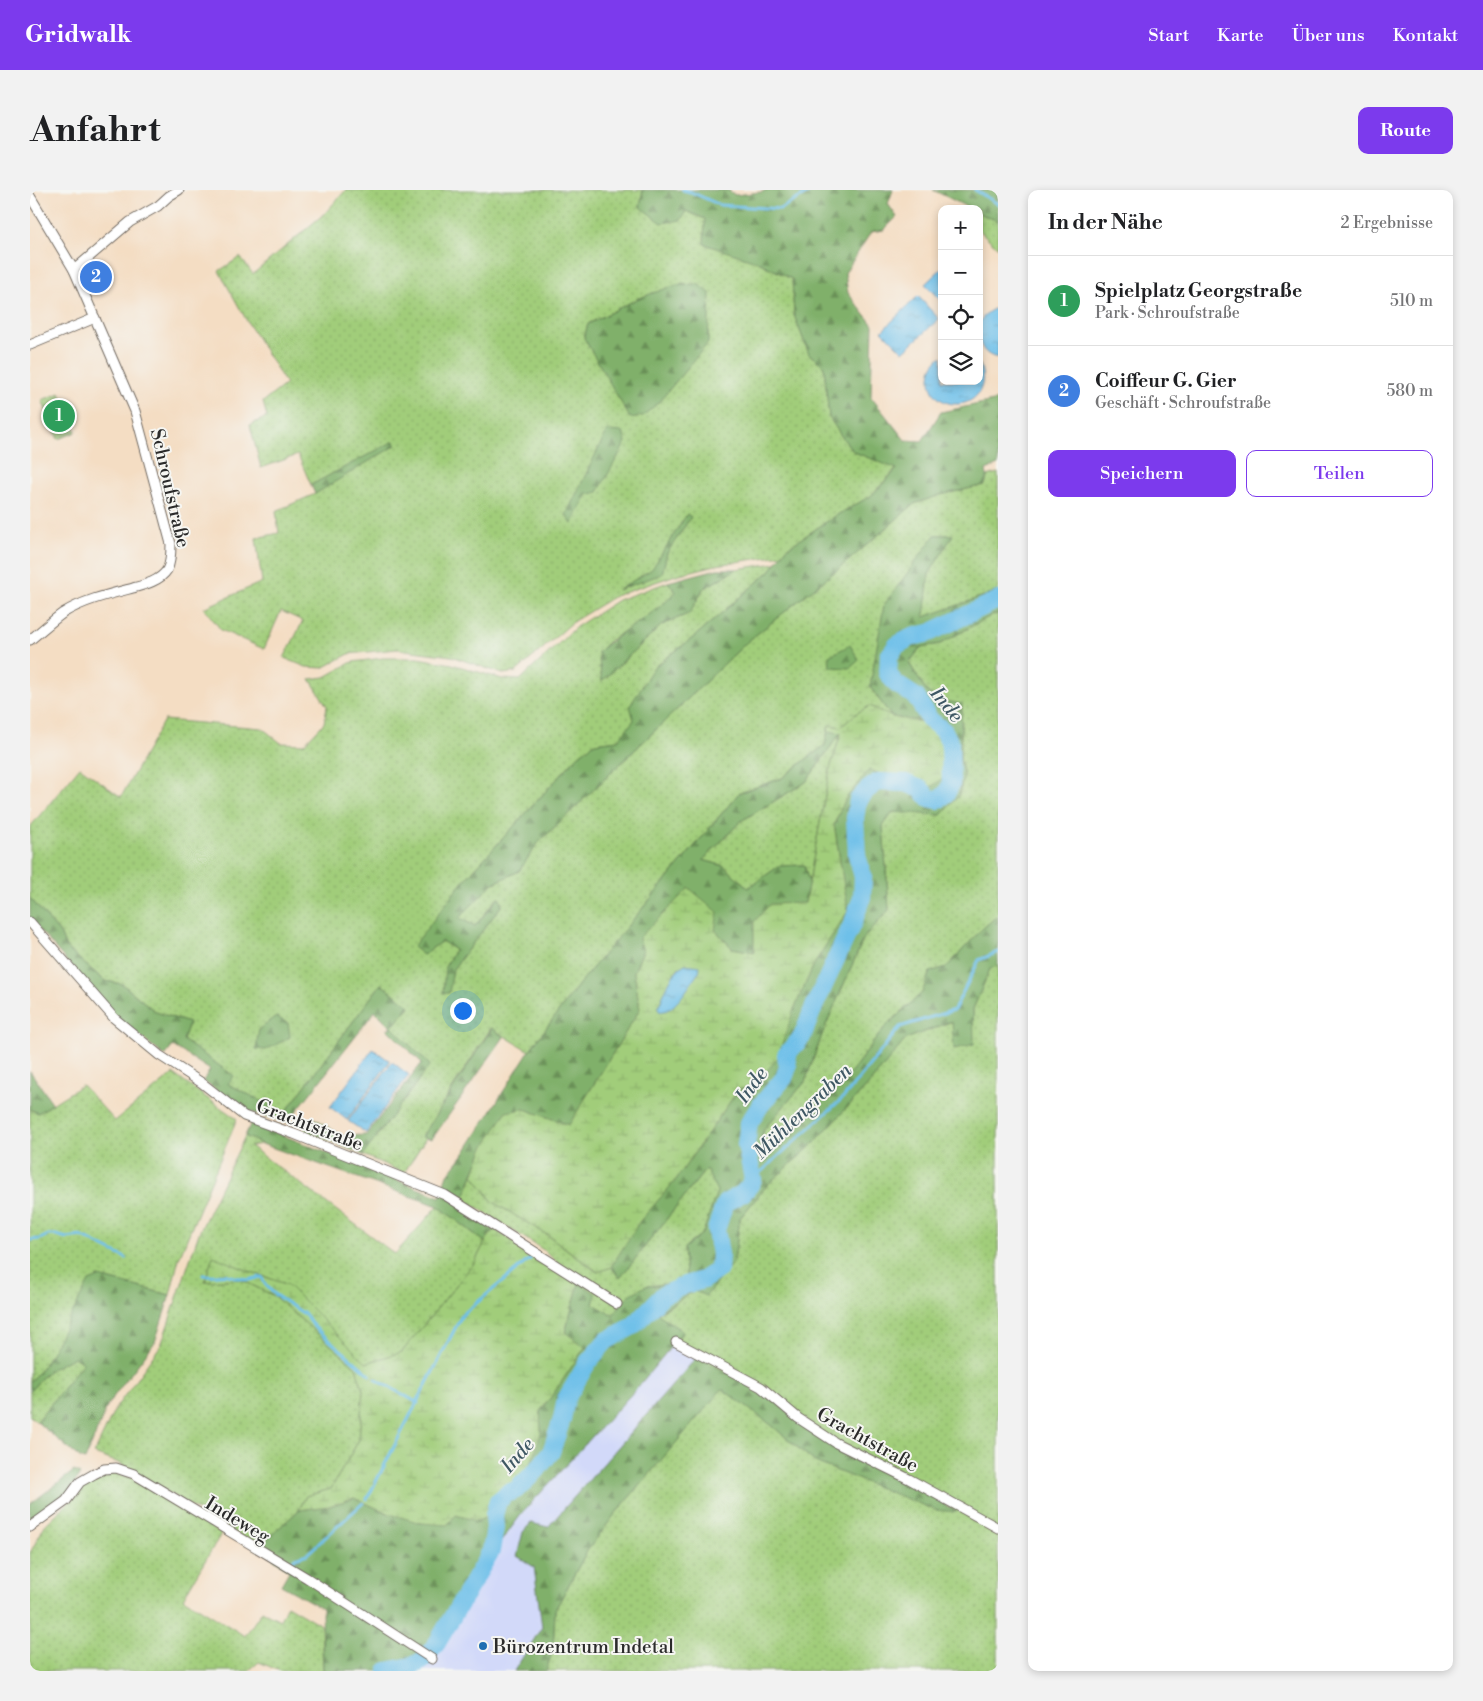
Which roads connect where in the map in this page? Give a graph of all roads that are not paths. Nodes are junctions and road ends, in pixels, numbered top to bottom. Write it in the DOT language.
graph roads {
  1 [pos="179,190"];
  2 [pos="30,196"];
  3 [pos="74,270"];
  4 [pos="95,318"];
  5 [pos="30,345"];
  6 [pos="30,640"];
  7 [pos="30,922"];
  8 [pos="617,1304"];
  9 [pos="676,1342"];
  10 [pos="30,1527"];
  11 [pos="998,1528"];
  12 [pos="432,1659"];
  1 -- 3 [label="street"];
  2 -- 3 [label="street, Schroufstraße"];
  3 -- 4 [label="street, Schroufstraße"];
  4 -- 5 [label="street"];
  4 -- 6 [label="street, Schroufstraße"];
  7 -- 8 [label="street, Grachtstraße"];
  9 -- 11 [label="street, Grachtstraße"];
  10 -- 12 [label="street, Indeweg"];
}
